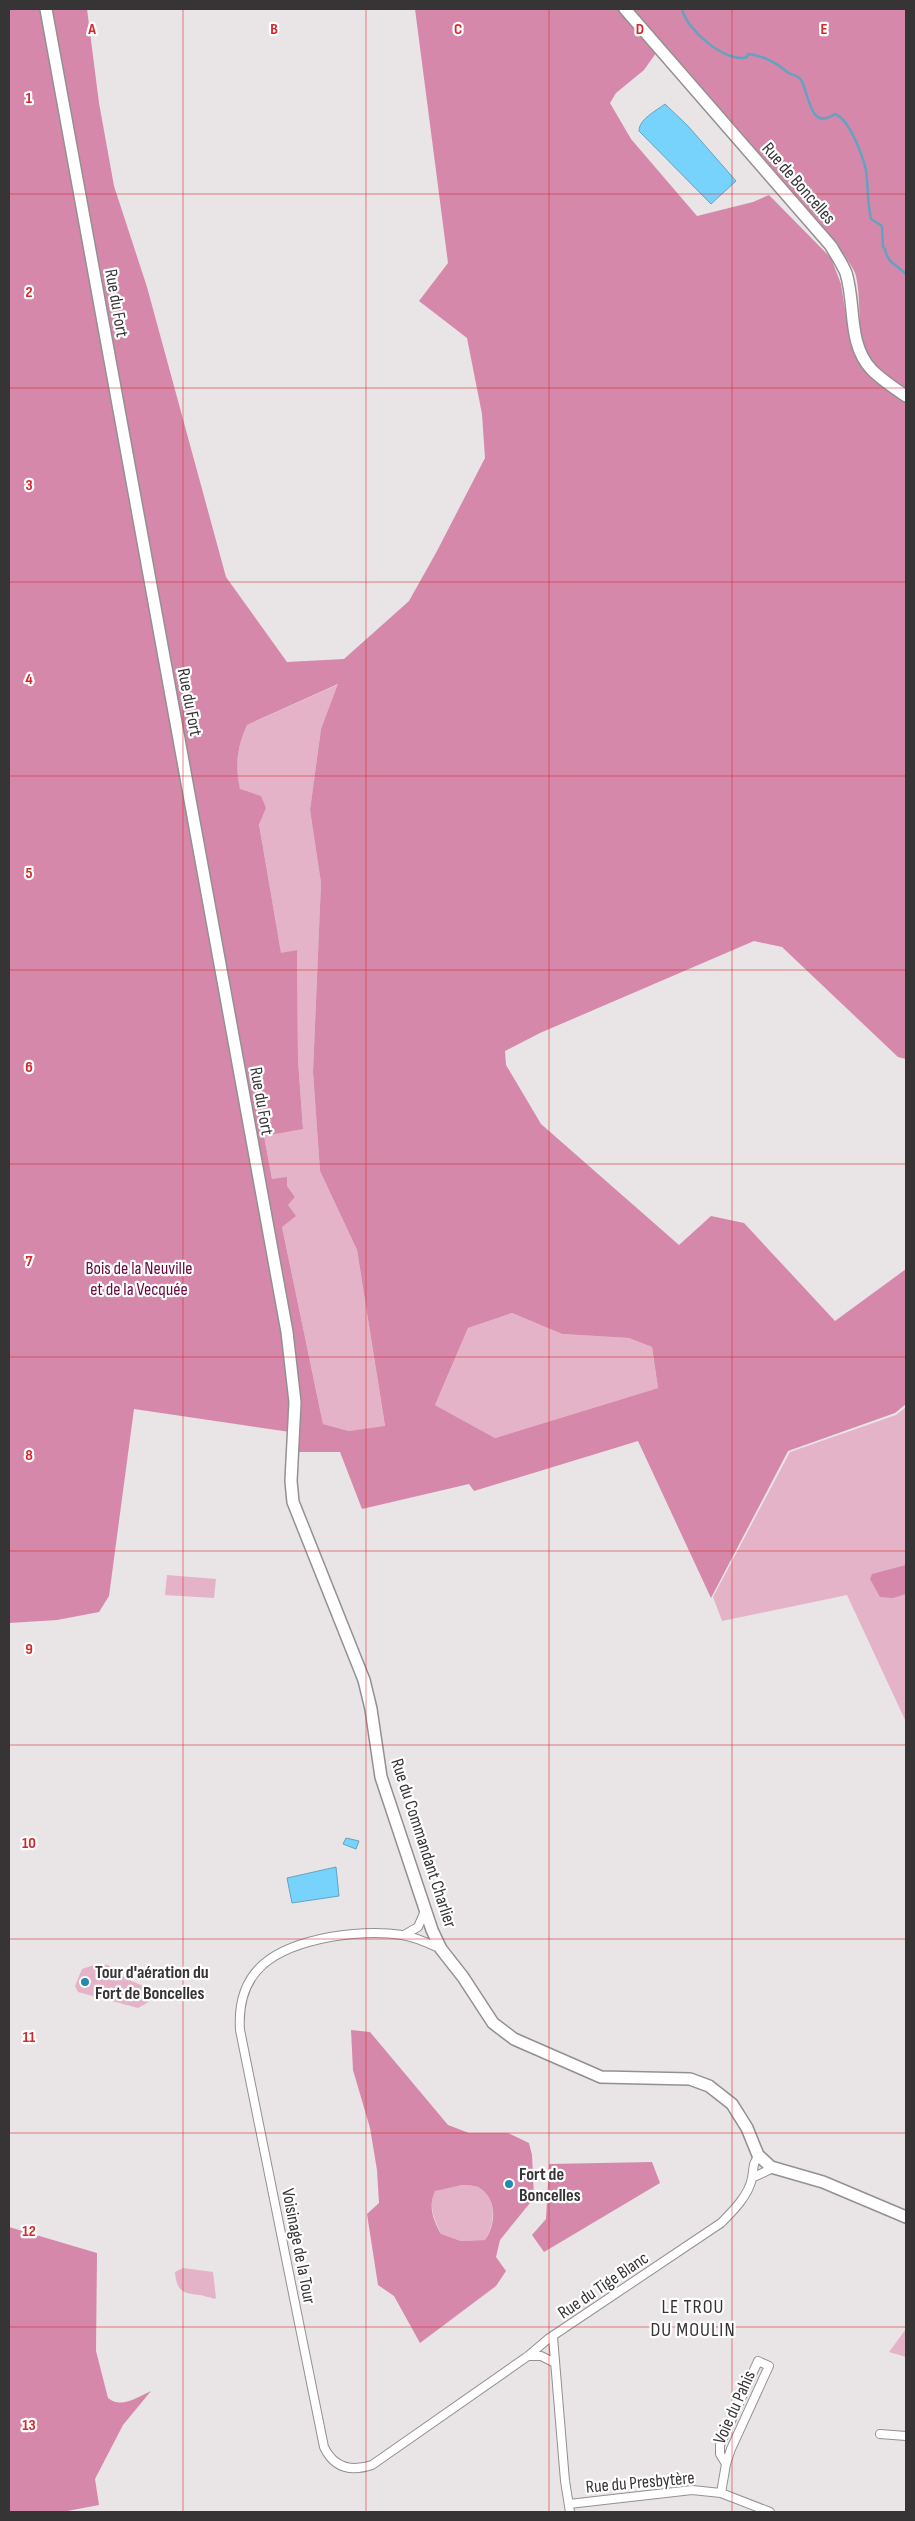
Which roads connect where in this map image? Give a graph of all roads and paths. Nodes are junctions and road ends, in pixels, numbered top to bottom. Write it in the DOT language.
graph roads {
  1 [pos="46,9"];
  2 [pos="625,9"];
  3 [pos="906,396"];
  4 [pos="295,1402"];
  5 [pos="424,1911"];
  6 [pos="404,1935"];
  7 [pos="441,1949"];
  8 [pos="759,2156"];
  9 [pos="773,2168"];
  10 [pos="752,2178"];
  11 [pos="906,2216"];
  12 [pos="553,2337"];
  13 [pos="528,2356"];
  14 [pos="555,2363"];
  15 [pos="880,2434"];
  16 [pos="906,2436"];
  17 [pos="726,2464"];
  18 [pos="721,2493"];
  19 [pos="569,2504"];
  20 [pos="570,2512"];
  21 [pos="766,2512"];
  1 -- 4 [label="street, Rue du Fort"];
  2 -- 3 [label="street, Rue de Boncelles"];
  4 -- 5 [label="street, Rue du Commandant Charlier"];
  5 -- 6 [label="street"];
  5 -- 7 [label="street, Rue du Commandant Charlier"];
  6 -- 7 [label="street, Voisinage de la Tour"];
  6 -- 13 [label="street, Voisinage de la Tour"];
  7 -- 8 [label="street, Rue du Commandant Charlier"];
  8 -- 9 [label="street, Rue du Commandant Charlier"];
  8 -- 10 [label="street, Rue du Tige Blanc"];
  9 -- 10 [label="street"];
  9 -- 11 [label="street, Rue du Commandant Charlier"];
  10 -- 12 [label="street, Rue du Tige Blanc"];
  12 -- 13 [label="street, Voisinage de la Tour"];
  12 -- 14 [label="street, Rue du Tige Blanc"];
  13 -- 14 [label="street"];
  14 -- 19 [label="street, Rue du Tige Blanc"];
  15 -- 16 [label="street"];
  17 -- 17 [label="street, Voie du Pahis"];
  17 -- 18 [label="street, Voie du Pahis"];
  18 -- 19 [label="street, Rue du Presbytère"];
  18 -- 21 [label="street, Rue du Presbytère"];
  19 -- 20 [label="street, Rue du Tige Blanc"];
}
